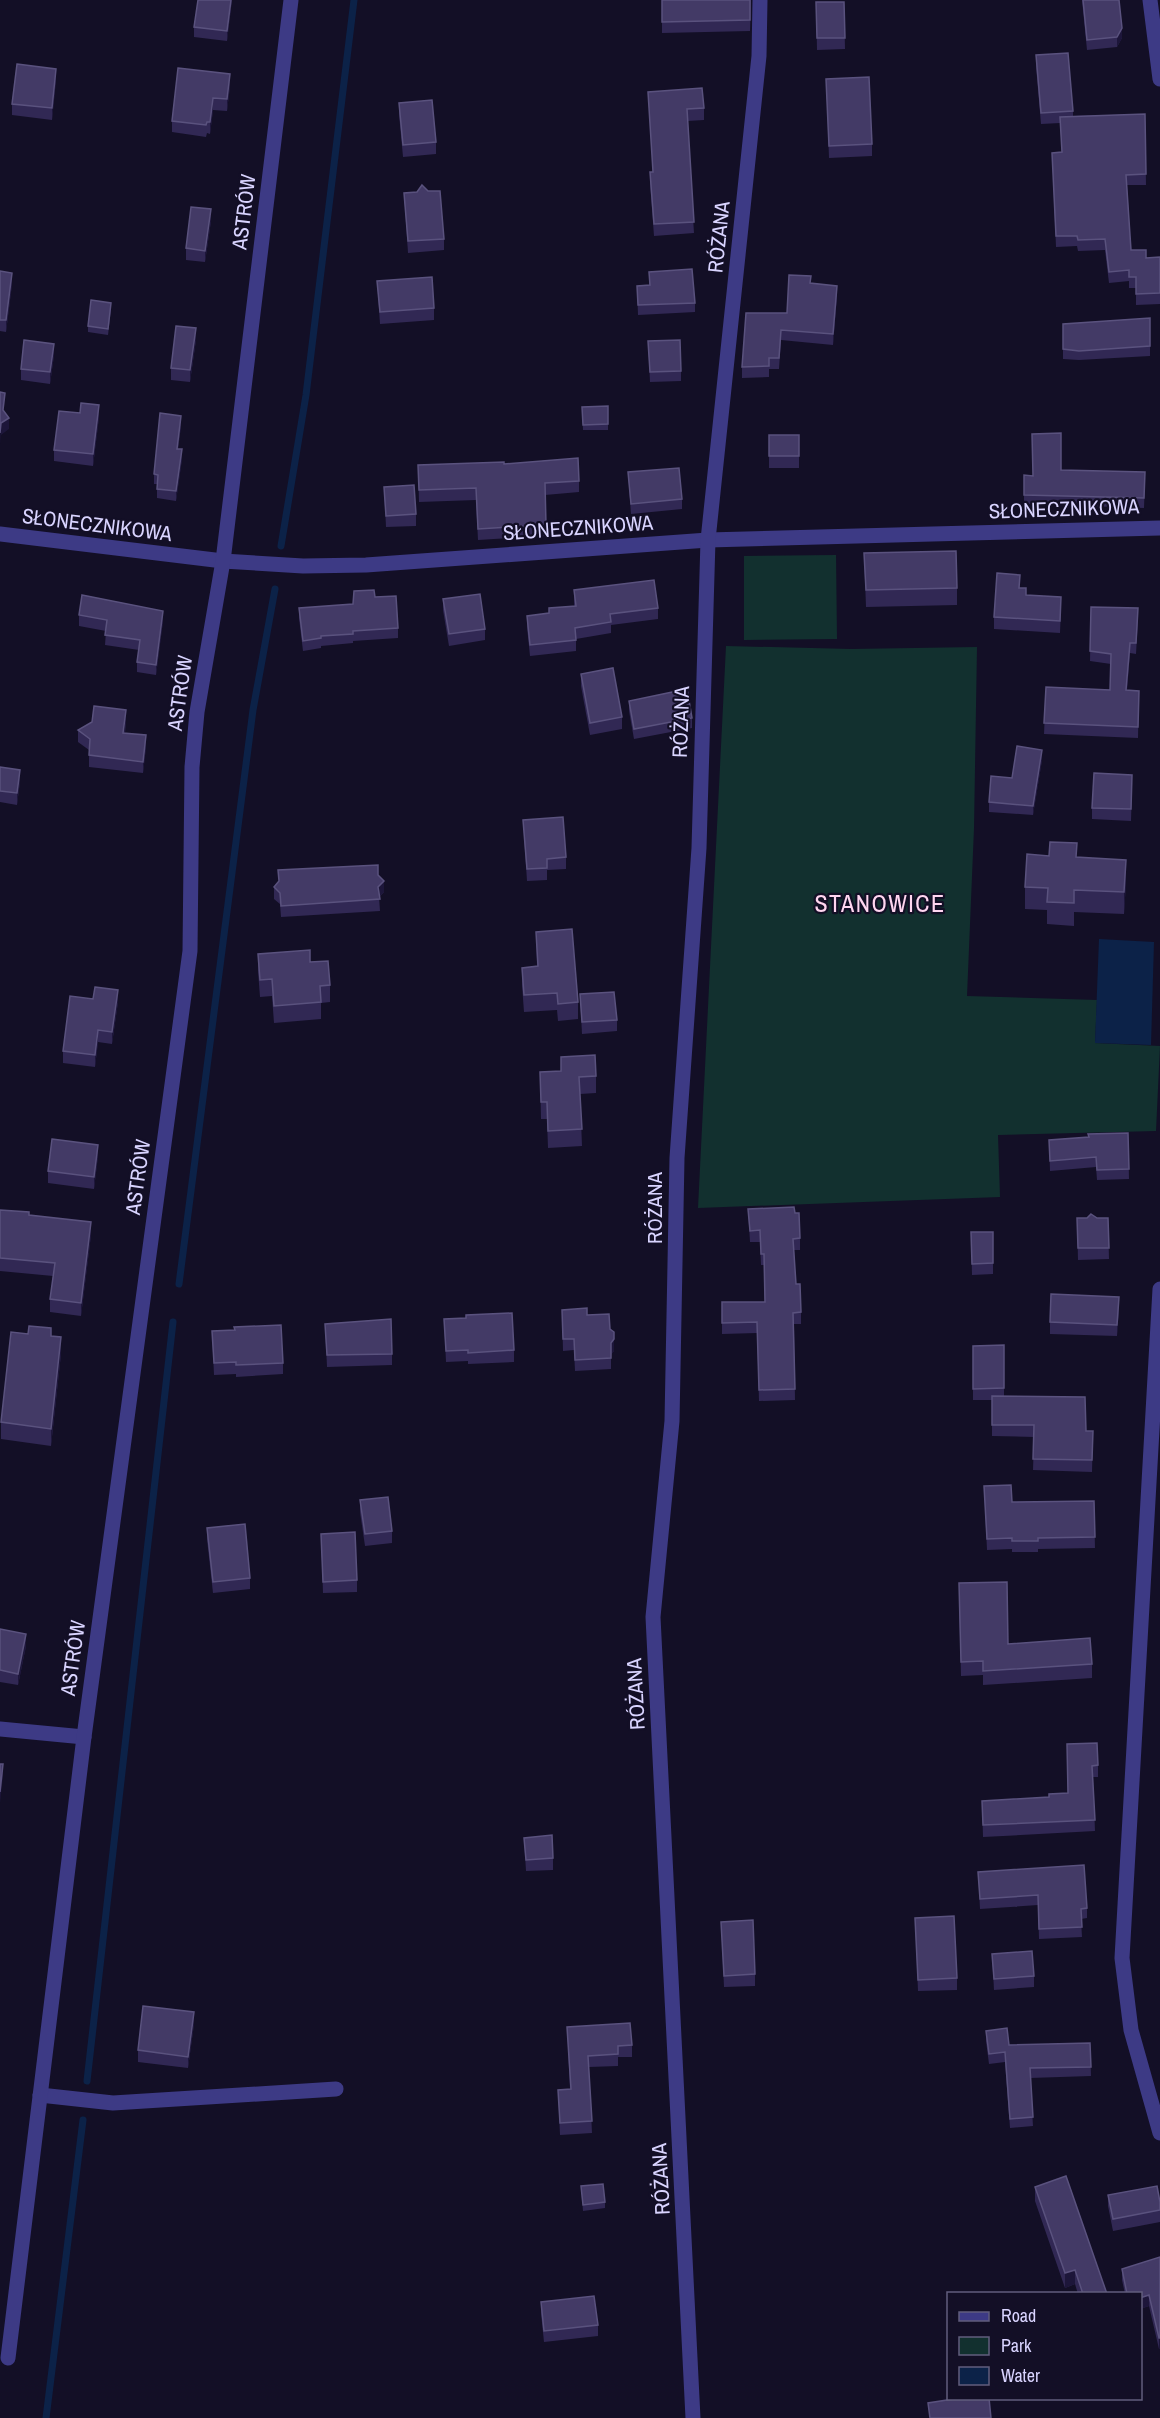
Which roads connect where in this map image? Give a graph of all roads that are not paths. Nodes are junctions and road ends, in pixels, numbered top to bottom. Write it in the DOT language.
graph roads {
  1 [pos="291,0"];
  2 [pos="760,0"];
  3 [pos="1150,0"];
  4 [pos="1160,79"];
  5 [pos="1160,528"];
  6 [pos="0,534"];
  7 [pos="708,540"];
  8 [pos="223,561"];
  9 [pos="1160,1289"];
  10 [pos="0,1729"];
  11 [pos="84,1737"];
  12 [pos="336,2089"];
  13 [pos="40,2095"];
  14 [pos="1160,2133"];
  15 [pos="8,2358"];
  16 [pos="693,2418"];
  1 -- 8 [label="street, ASTRÓW"];
  2 -- 7 [label="street, RÓŻANA"];
  3 -- 4 [label="street"];
  5 -- 7 [label="street, SŁONECZNIKOWA"];
  6 -- 8 [label="street, SŁONECZNIKOWA"];
  7 -- 8 [label="street, SŁONECZNIKOWA"];
  7 -- 16 [label="street, RÓŻANA"];
  8 -- 11 [label="street, ASTRÓW"];
  9 -- 14 [label="street"];
  10 -- 11 [label="street"];
  11 -- 13 [label="street, ASTRÓW"];
  12 -- 13 [label="street"];
  13 -- 15 [label="street, ASTRÓW"];
}
